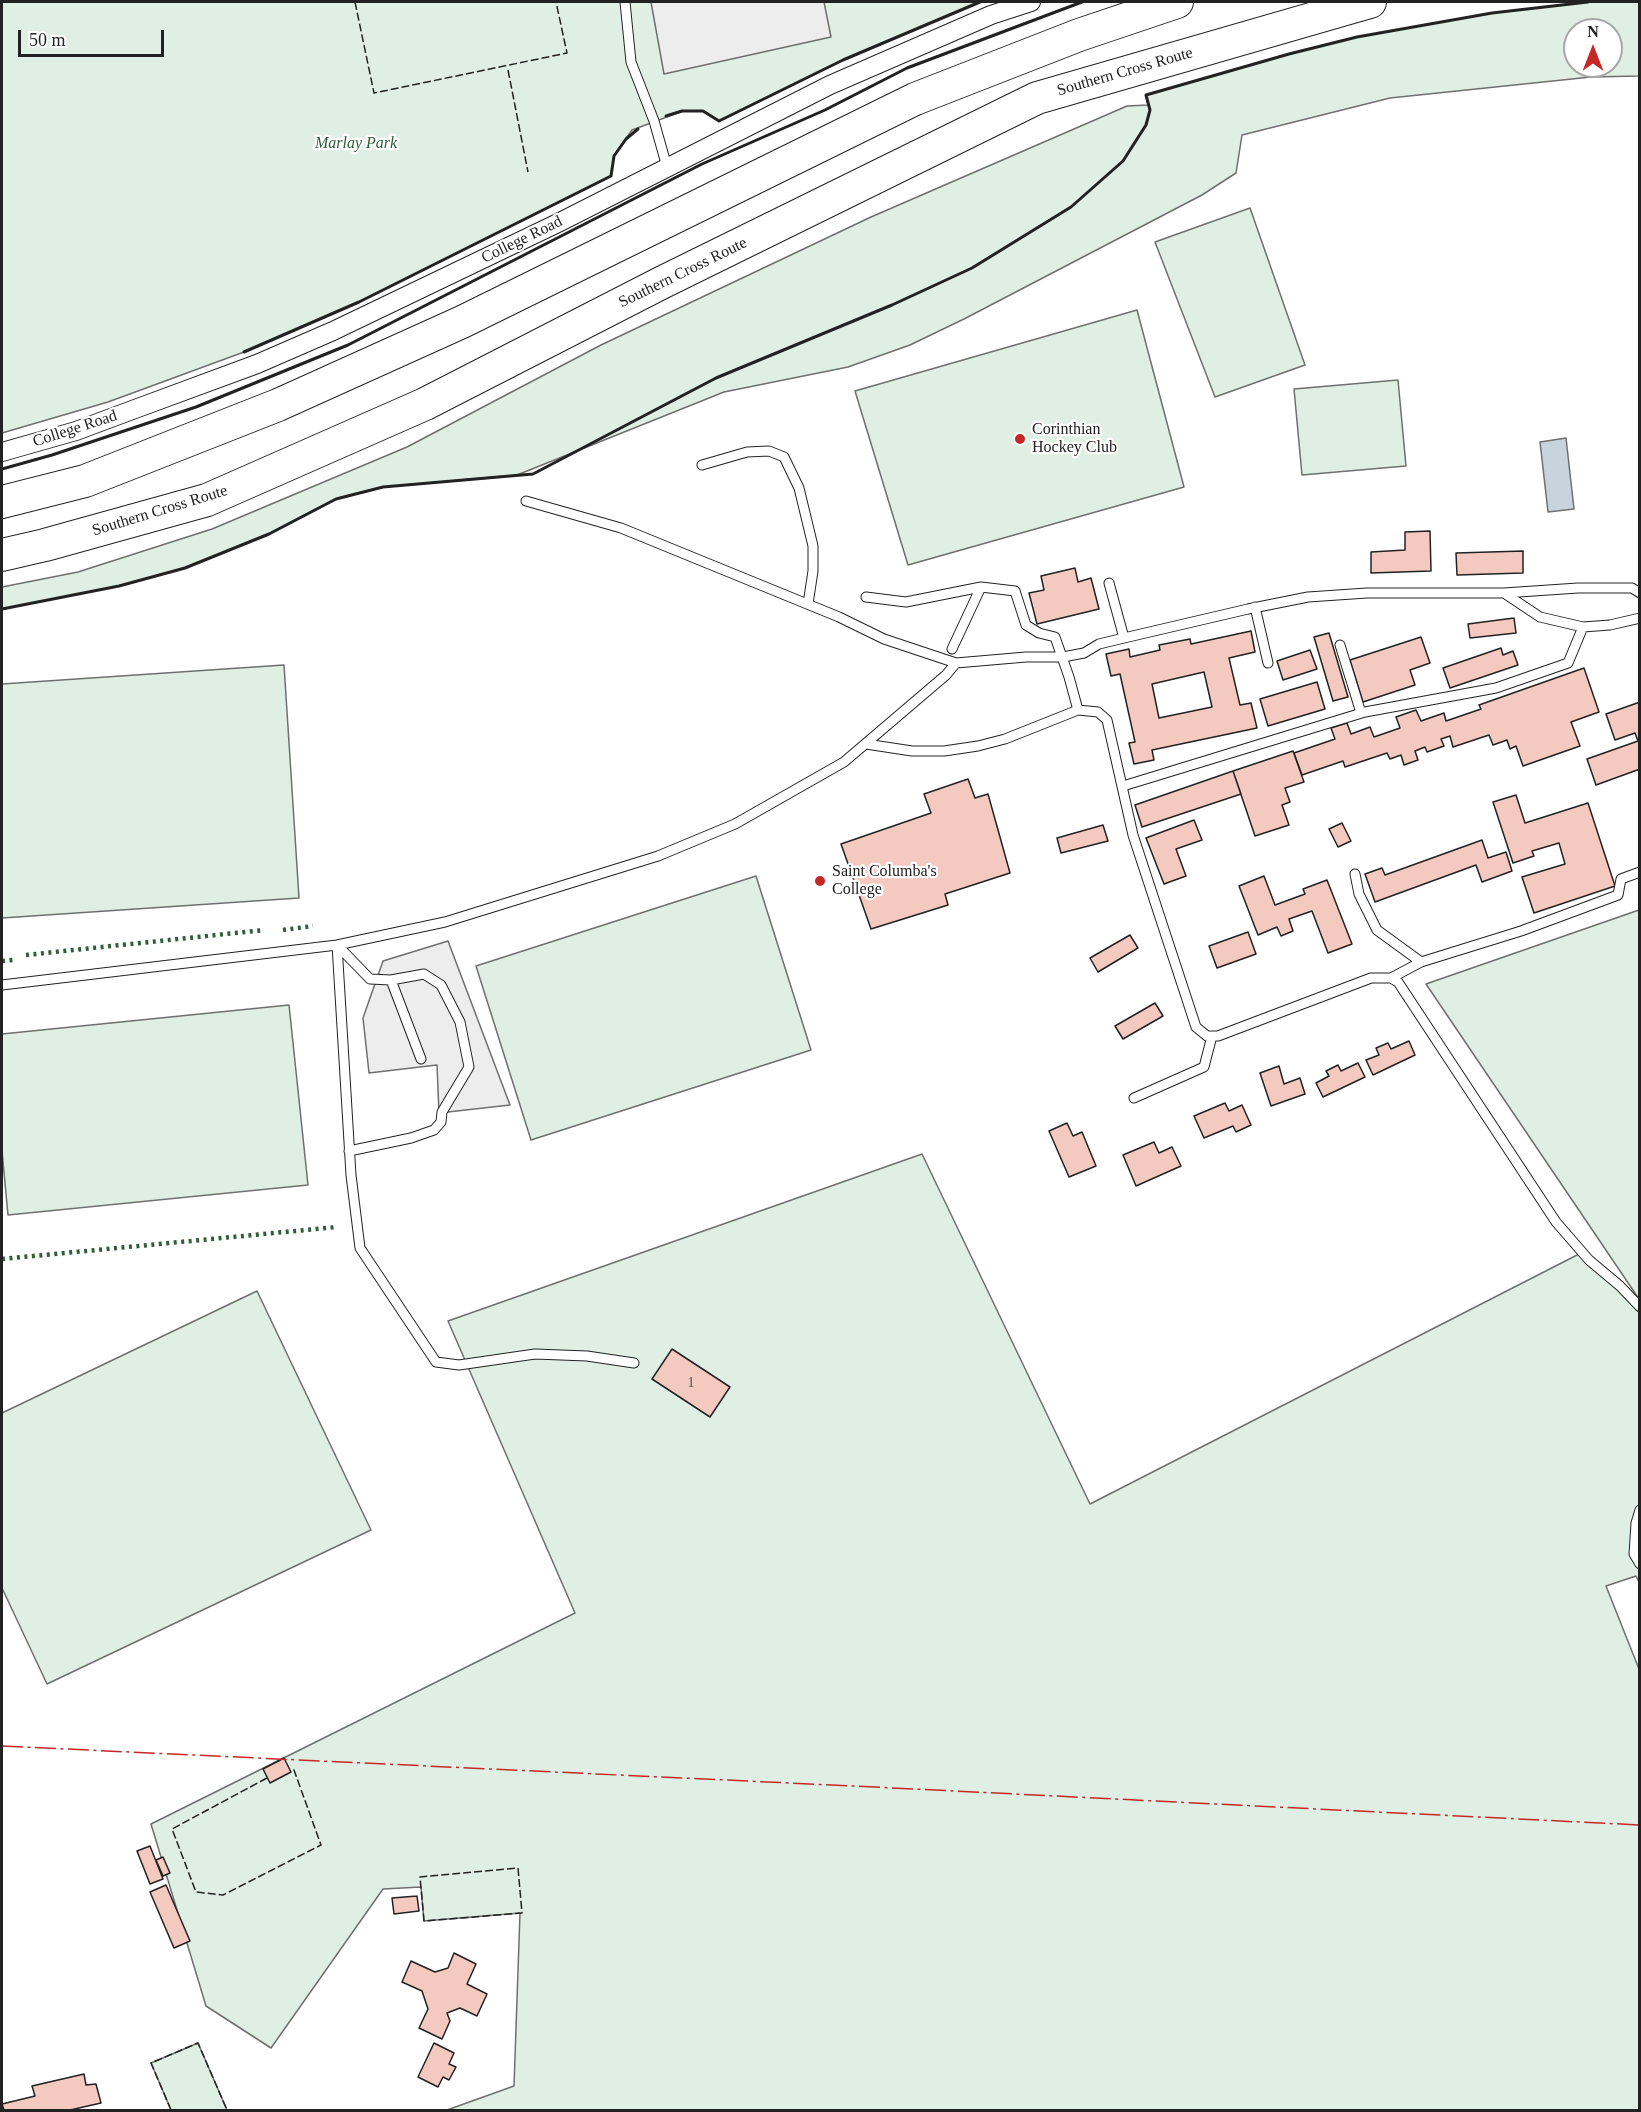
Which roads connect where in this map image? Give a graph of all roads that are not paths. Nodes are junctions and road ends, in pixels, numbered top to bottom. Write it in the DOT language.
graph roads {
  1 [pos="625,2"];
  2 [pos="1031,2"];
  3 [pos="1177,2"];
  4 [pos="1370,2"];
  5 [pos="667,167"];
  6 [pos="2,452"];
  7 [pos="702,465"];
  8 [pos="526,501"];
  9 [pos="2,502"];
  10 [pos="2,555"];
  11 [pos="1109,583"];
  12 [pos="981,587"];
  13 [pos="1504,593"];
  14 [pos="1640,593"];
  15 [pos="866,597"];
  16 [pos="808,604"];
  17 [pos="1255,607"];
  18 [pos="1640,618"];
  19 [pos="1583,627"];
  20 [pos="1124,638"];
  21 [pos="1340,645"];
  22 [pos="952,649"];
  23 [pos="1063,657"];
  24 [pos="956,663"];
  25 [pos="1268,663"];
  26 [pos="1078,710"];
  27 [pos="1361,713"];
  28 [pos="866,744"];
  29 [pos="1123,786"];
  30 [pos="1640,872"];
  31 [pos="1355,874"];
  32 [pos="337,945"];
  33 [pos="1421,962"];
  34 [pos="1391,978"];
  35 [pos="391,980"];
  36 [pos="2,985"];
  37 [pos="1212,1036"];
  38 [pos="421,1059"];
  39 [pos="1134,1098"];
  40 [pos="350,1151"];
  41 [pos="1640,1307"];
  42 [pos="634,1363"];
  43 [pos="1640,1510"];
  44 [pos="1640,1564"];
  1 -- 5 [label="lane"];
  2 -- 5 [label="street, College Road"];
  3 -- 9 [label="highway"];
  4 -- 10 [label="highway, Southern Cross Route"];
  5 -- 6 [label="street, College Road"];
  7 -- 16 [label="lane"];
  8 -- 16 [label="lane"];
  11 -- 20 [label="lane"];
  12 -- 15 [label="lane"];
  12 -- 22 [label="lane"];
  12 -- 23 [label="lane"];
  13 -- 14 [label="lane"];
  13 -- 17 [label="lane"];
  13 -- 19 [label="lane"];
  16 -- 24 [label="lane"];
  17 -- 20 [label="lane"];
  17 -- 25 [label="lane"];
  18 -- 19 [label="lane"];
  19 -- 27 [label="lane"];
  20 -- 23 [label="lane"];
  21 -- 27 [label="lane"];
  23 -- 24 [label="lane"];
  23 -- 26 [label="lane"];
  24 -- 28 [label="lane"];
  26 -- 28 [label="lane"];
  26 -- 29 [label="lane"];
  27 -- 29 [label="lane"];
  28 -- 32 [label="lane"];
  29 -- 37 [label="lane"];
  30 -- 33 [label="lane"];
  31 -- 33 [label="lane"];
  32 -- 35 [label="lane"];
  32 -- 36 [label="lane"];
  32 -- 40 [label="lane"];
  33 -- 34 [label="lane"];
  34 -- 37 [label="lane"];
  34 -- 41 [label="lane"];
  35 -- 38 [label="lane"];
  35 -- 40 [label="lane"];
  37 -- 39 [label="lane"];
  40 -- 42 [label="lane"];
  43 -- 44 [label="lane"];
}
